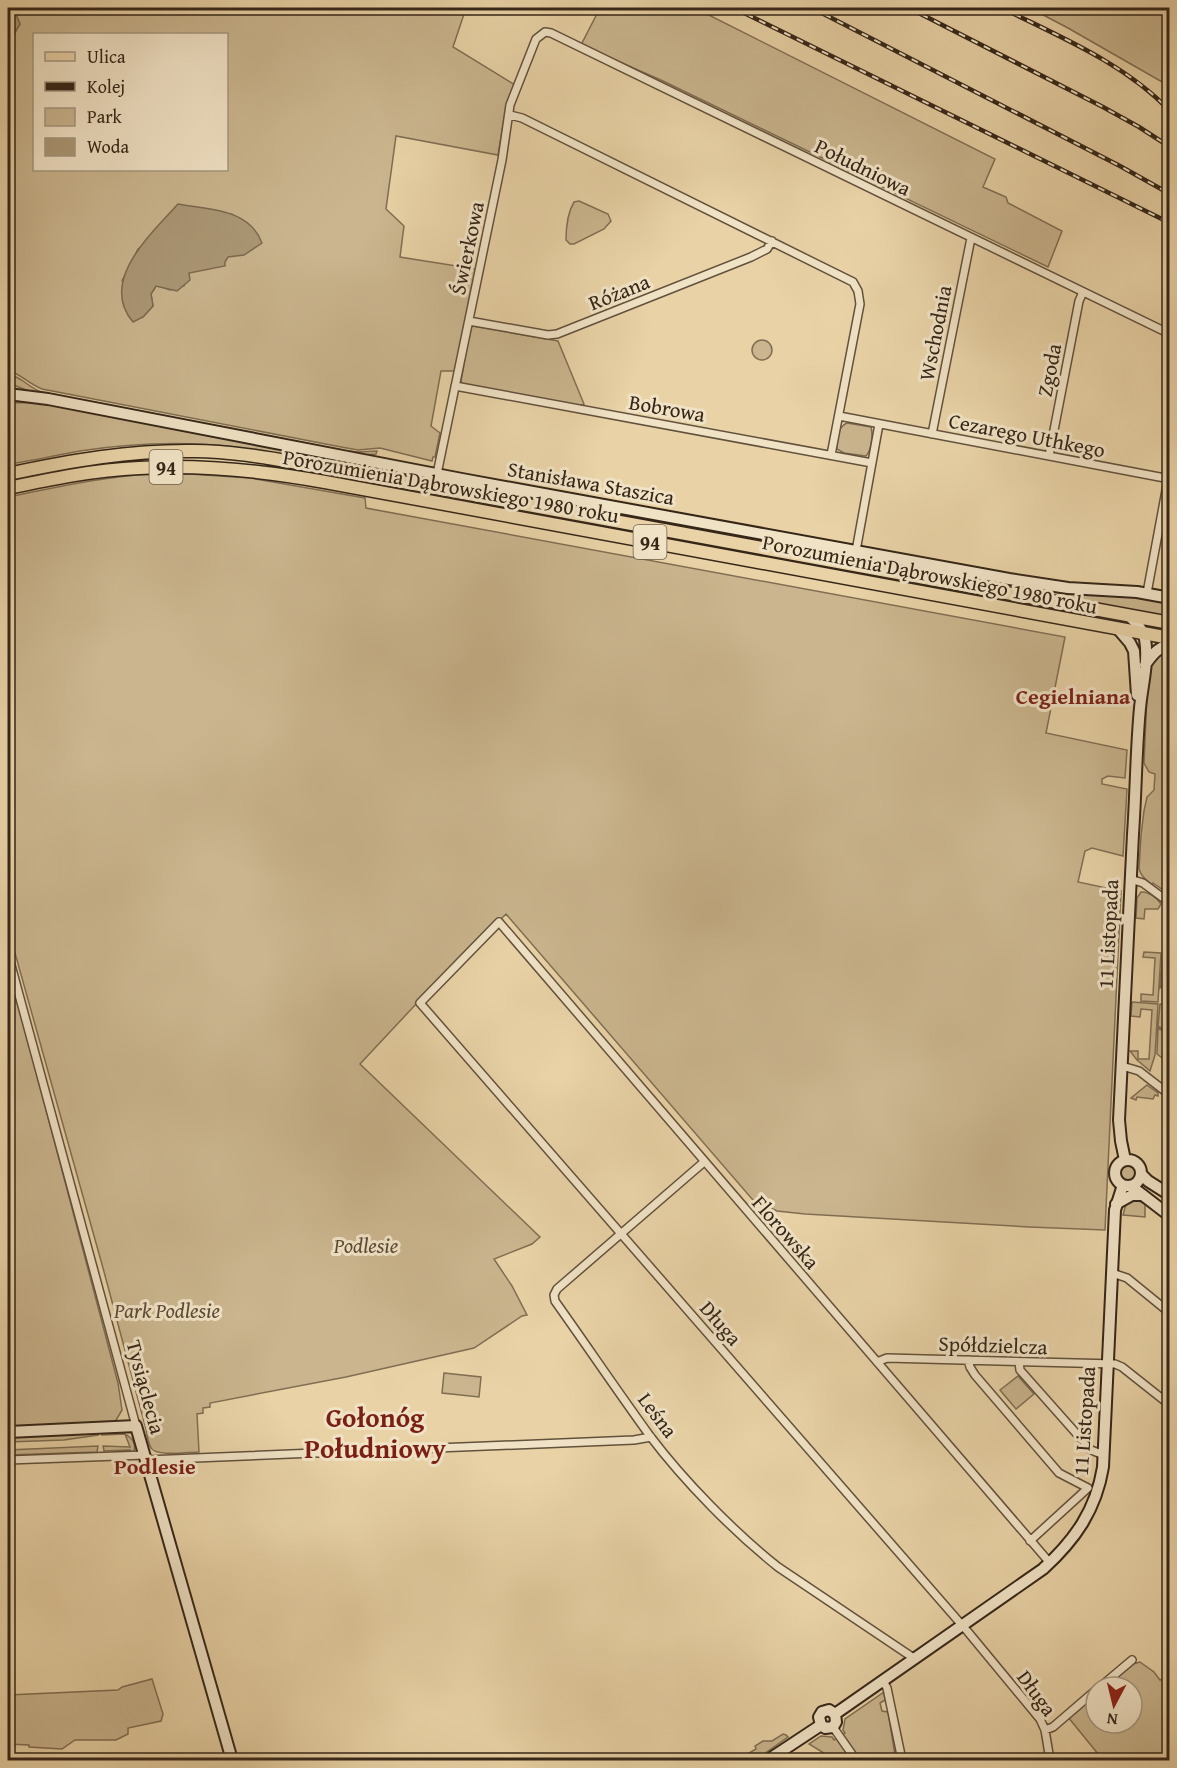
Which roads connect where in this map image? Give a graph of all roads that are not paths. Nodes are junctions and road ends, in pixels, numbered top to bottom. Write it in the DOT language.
graph roads {
  1 [pos="542,34"];
  2 [pos="510,115"];
  3 [pos="971,238"];
  4 [pos="772,241"];
  5 [pos="1083,292"];
  6 [pos="469,321"];
  7 [pos="1170,334"];
  8 [pos="455,386"];
  9 [pos="8,394"];
  10 [pos="839,416"];
  11 [pos="879,424"];
  12 [pos="932,434"];
  13 [pos="831,455"];
  14 [pos="1049,456"];
  15 [pos="872,463"];
  16 [pos="1170,469"];
  17 [pos="12,471"];
  18 [pos="437,474"];
  19 [pos="1169,478"];
  20 [pos="8,488"];
  21 [pos="856,551"];
  22 [pos="1147,593"];
  23 [pos="1170,598"];
  24 [pos="1129,616"];
  25 [pos="1168,622"];
  26 [pos="1118,629"];
  27 [pos="1143,633"];
  28 [pos="1170,638"];
  29 [pos="1170,644"];
  30 [pos="1134,651"];
  31 [pos="1145,666"];
  32 [pos="1140,709"];
  33 [pos="1130,879"];
  34 [pos="1170,903"];
  35 [pos="499,922"];
  36 [pos="8,954"];
  37 [pos="1122,1066"];
  38 [pos="1170,1095"];
  39 [pos="1125,1160"];
  40 [pos="704,1162"];
  41 [pos="1141,1174"];
  42 [pos="1127,1185"];
  43 [pos="1143,1195"];
  44 [pos="1170,1195"];
  45 [pos="1116,1204"];
  46 [pos="1170,1216"];
  47 [pos="621,1233"];
  48 [pos="1112,1273"];
  49 [pos="1170,1313"];
  50 [pos="968,1360"];
  51 [pos="877,1362"];
  52 [pos="1019,1362"];
  53 [pos="1108,1364"];
  54 [pos="1170,1405"];
  55 [pos="136,1426"];
  56 [pos="8,1432"];
  57 [pos="651,1437"];
  58 [pos="1104,1455"];
  59 [pos="146,1457"];
  60 [pos="8,1460"];
  61 [pos="1030,1541"];
  62 [pos="1050,1563"];
  63 [pos="962,1626"];
  64 [pos="915,1659"];
  65 [pos="1131,1660"];
  66 [pos="1114,1675"];
  67 [pos="883,1681"];
  68 [pos="1084,1700"];
  69 [pos="835,1714"];
  70 [pos="821,1725"];
  71 [pos="833,1727"];
  72 [pos="1045,1730"];
  73 [pos="232,1761"];
  74 [pos="768,1761"];
  75 [pos="856,1761"];
  76 [pos="902,1761"];
  77 [pos="1050,1761"];
  1 -- 2 [label="street, Świerkowa"];
  1 -- 3 [label="street, Południowa"];
  2 -- 4 [label="street"];
  2 -- 6 [label="street, Świerkowa"];
  3 -- 5 [label="street, Południowa"];
  3 -- 12 [label="street, Wschodnia"];
  4 -- 6 [label="street, Różana"];
  4 -- 10 [label="street"];
  5 -- 7 [label="street, Południowa"];
  5 -- 14 [label="street, Zgoda"];
  6 -- 8 [label="street, Świerkowa"];
  8 -- 13 [label="street, Bobrowa"];
  8 -- 18 [label="street, Świerkowa"];
  9 -- 18 [label="street, Stanisława Staszica"];
  10 -- 11 [label="street, Cezarego Uthkego"];
  10 -- 13 [label="street"];
  11 -- 12 [label="street, Cezarego Uthkego"];
  11 -- 15 [label="street"];
  12 -- 14 [label="street, Cezarego Uthkego"];
  13 -- 15 [label="street, Bobrowa"];
  14 -- 19 [label="street, Cezarego Uthkego"];
  15 -- 21 [label="street"];
  16 -- 19 [label="street"];
  17 -- 24 [label="main road, Porozumienia Dąbrowskiego 1980 roku / 94"];
  18 -- 21 [label="street, Stanisława Staszica"];
  19 -- 22 [label="street"];
  20 -- 26 [label="main road, Porozumienia Dąbrowskiego 1980 roku / 94"];
  21 -- 22 [label="street, Stanisława Staszica"];
  22 -- 23 [label="street, Stanisława Staszica"];
  24 -- 25 [label="main road, Porozumienia Dąbrowskiego 1980 roku / 94"];
  24 -- 27 [label="street"];
  25 -- 27 [label="street"];
  26 -- 27 [label="main road, Porozumienia Dąbrowskiego 1980 roku / 94"];
  26 -- 30 [label="street"];
  27 -- 28 [label="main road, Porozumienia Dąbrowskiego 1980 roku / 94"];
  27 -- 30 [label="street"];
  27 -- 31 [label="street, 11 Listopada"];
  29 -- 31 [label="street"];
  30 -- 32 [label="street, 11 Listopada"];
  31 -- 32 [label="street, 11 Listopada"];
  32 -- 33 [label="street, 11 Listopada"];
  33 -- 34 [label="street"];
  33 -- 37 [label="street, 11 Listopada"];
  35 -- 40 [label="street, Florowska"];
  35 -- 47 [label="street, Długa"];
  36 -- 55 [label="street, Tysiąclecia"];
  37 -- 38 [label="street"];
  37 -- 39 [label="street, 11 Listopada"];
  39 -- 41 [label="street"];
  39 -- 42 [label="street"];
  40 -- 47 [label="street, Leśna"];
  40 -- 51 [label="street, Florowska"];
  41 -- 42 [label="street"];
  41 -- 44 [label="street"];
  42 -- 43 [label="street"];
  42 -- 45 [label="street, 11 Listopada"];
  43 -- 45 [label="street"];
  43 -- 46 [label="street"];
  45 -- 48 [label="street, 11 Listopada"];
  47 -- 57 [label="street, Leśna"];
  47 -- 63 [label="street, Długa"];
  48 -- 49 [label="street"];
  48 -- 53 [label="street, 11 Listopada"];
  50 -- 51 [label="street, Spółdzielcza"];
  50 -- 52 [label="street, Spółdzielcza"];
  50 -- 61 [label="street"];
  51 -- 61 [label="street, Florowska"];
  52 -- 53 [label="street, Spółdzielcza"];
  52 -- 58 [label="street"];
  53 -- 54 [label="street"];
  53 -- 58 [label="street, 11 Listopada"];
  55 -- 56 [label="street"];
  55 -- 59 [label="street, Tysiąclecia"];
  57 -- 59 [label="street"];
  57 -- 64 [label="street, Leśna"];
  58 -- 62 [label="street, 11 Listopada"];
  59 -- 60 [label="street"];
  59 -- 73 [label="street, Tysiąclecia"];
  61 -- 62 [label="street, Florowska"];
  62 -- 63 [label="street, 11 Listopada"];
  63 -- 64 [label="street, 11 Listopada"];
  63 -- 72 [label="street, Długa"];
  64 -- 67 [label="street, 11 Listopada"];
  65 -- 66 [label="street"];
  67 -- 69 [label="street, 11 Listopada"];
  67 -- 76 [label="street"];
  68 -- 72 [label="street"];
  69 -- 70 [label="street"];
  69 -- 71 [label="street"];
  70 -- 71 [label="street"];
  70 -- 74 [label="street"];
  71 -- 75 [label="street"];
  72 -- 77 [label="street, Długa"];
}
